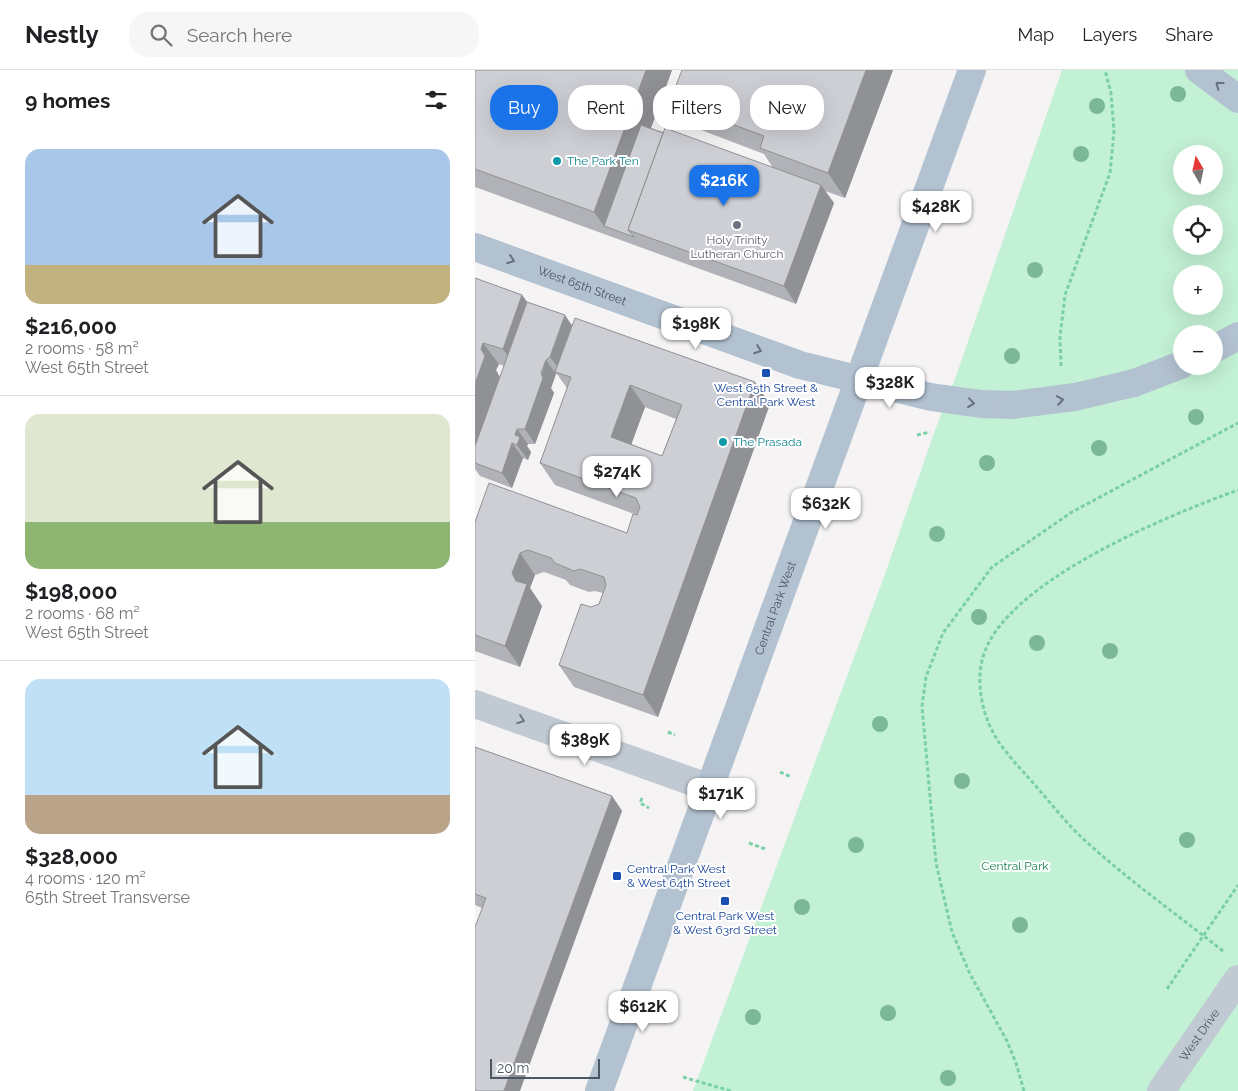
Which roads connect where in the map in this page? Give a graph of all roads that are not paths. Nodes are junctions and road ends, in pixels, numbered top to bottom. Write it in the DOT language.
graph roads {
  1 [pos="972,70"];
  2 [pos="1199,70"];
  3 [pos="1238,99"];
  4 [pos="475,247"];
  5 [pos="1238,336"];
  6 [pos="1223,344"];
  7 [pos="1173,368"];
  8 [pos="859,380"];
  9 [pos="475,704"];
  10 [pos="710,788"];
  11 [pos="1238,979"];
  12 [pos="599,1091"];
  13 [pos="1161,1091"];
  1 -- 8 [label="main road, Central Park West"];
  3 -- 2 [label="main road, one-way"];
  4 -- 8 [label="main road, West 65th Street, one-way"];
  5 -- 6 [label="main road"];
  8 -- 7 [label="main road, West 65th Street, one-way, bridge"];
  8 -- 10 [label="main road, Central Park West"];
  9 -- 10 [label="street, one-way"];
  10 -- 12 [label="main road, Central Park West"];
  11 -- 13 [label="street, West Drive"];
}
